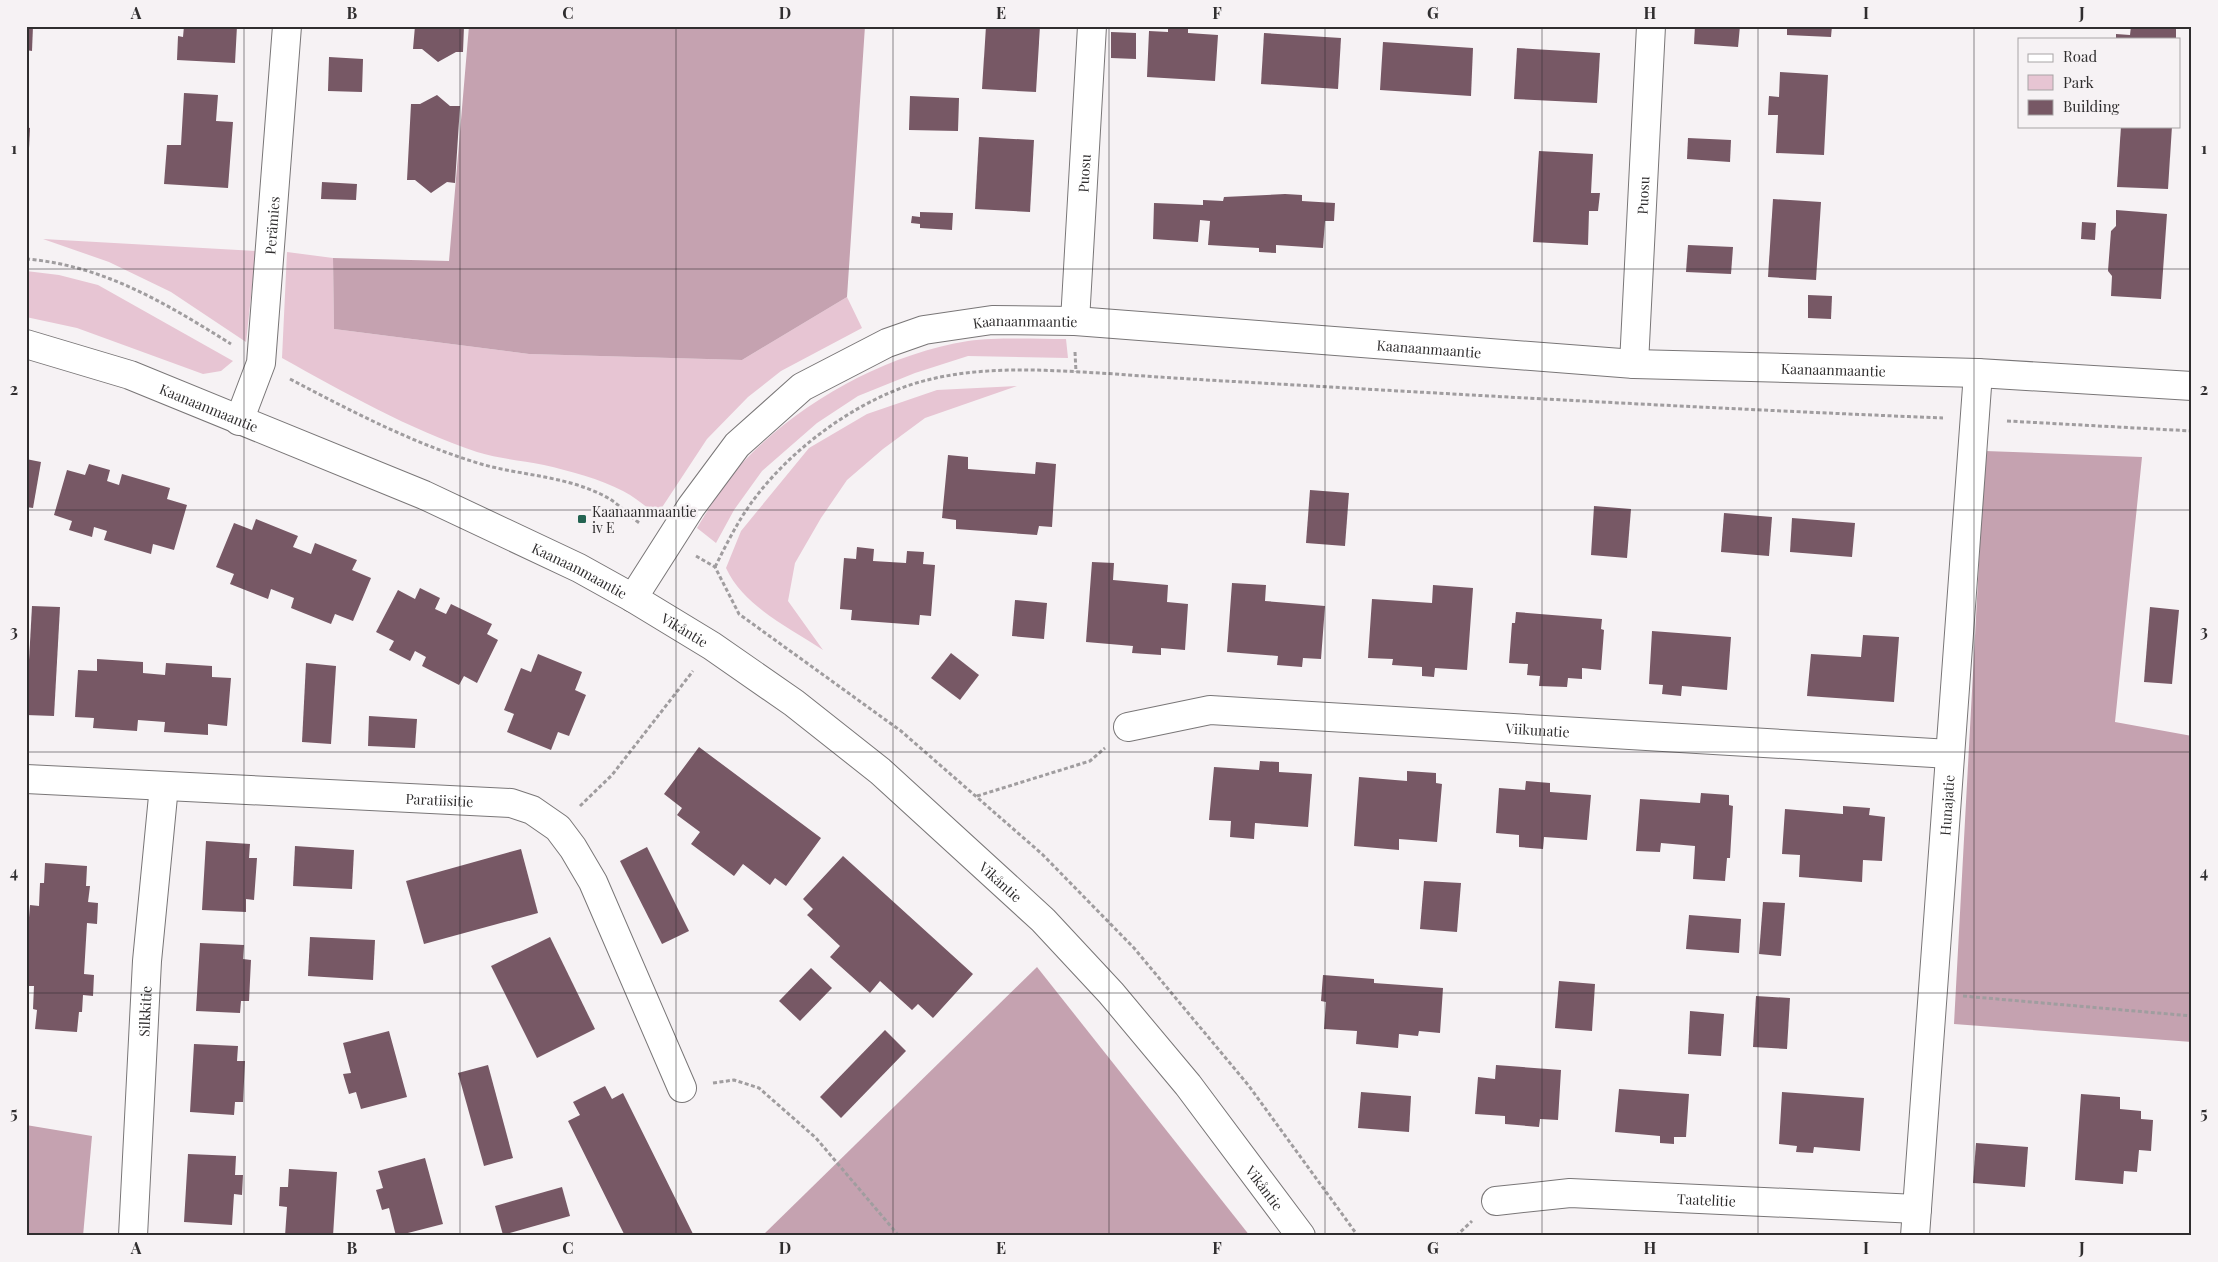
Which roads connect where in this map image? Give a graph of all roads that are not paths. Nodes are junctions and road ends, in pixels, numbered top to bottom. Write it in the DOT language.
graph roads {
  1 [pos="287,26"];
  2 [pos="1092,26"];
  3 [pos="1651,26"];
  4 [pos="1075,321"];
  5 [pos="26,344"];
  6 [pos="1634,364"];
  7 [pos="1978,373"];
  8 [pos="2192,386"];
  9 [pos="239,421"];
  10 [pos="633,598"];
  11 [pos="1128,727"];
  12 [pos="1950,754"];
  13 [pos="26,779"];
  14 [pos="164,786"];
  15 [pos="682,1088"];
  16 [pos="1496,1201"];
  17 [pos="1917,1209"];
  18 [pos="133,1236"];
  19 [pos="1301,1236"];
  20 [pos="1915,1236"];
  1 -- 9 [label="street, Perämies"];
  2 -- 4 [label="street, Puosu"];
  3 -- 6 [label="street, Puosu"];
  4 -- 6 [label="street, Kaanaanmaantie"];
  4 -- 10 [label="street, Kaanaanmaantie"];
  5 -- 9 [label="street, Kaanaanmaantie"];
  6 -- 7 [label="street, Kaanaanmaantie"];
  7 -- 8 [label="street, Kaanaanmaantie"];
  7 -- 12 [label="street, Hunajatie"];
  9 -- 10 [label="street, Kaanaanmaantie"];
  10 -- 19 [label="street, Vikåntie"];
  11 -- 12 [label="street, Viikunatie"];
  12 -- 17 [label="street, Hunajatie"];
  13 -- 14 [label="street, Paratiisitie"];
  14 -- 15 [label="street, Paratiisitie"];
  14 -- 18 [label="street, Silkkitie"];
  16 -- 17 [label="street, Taatelitie"];
  17 -- 20 [label="street, Hunajatie"];
}
